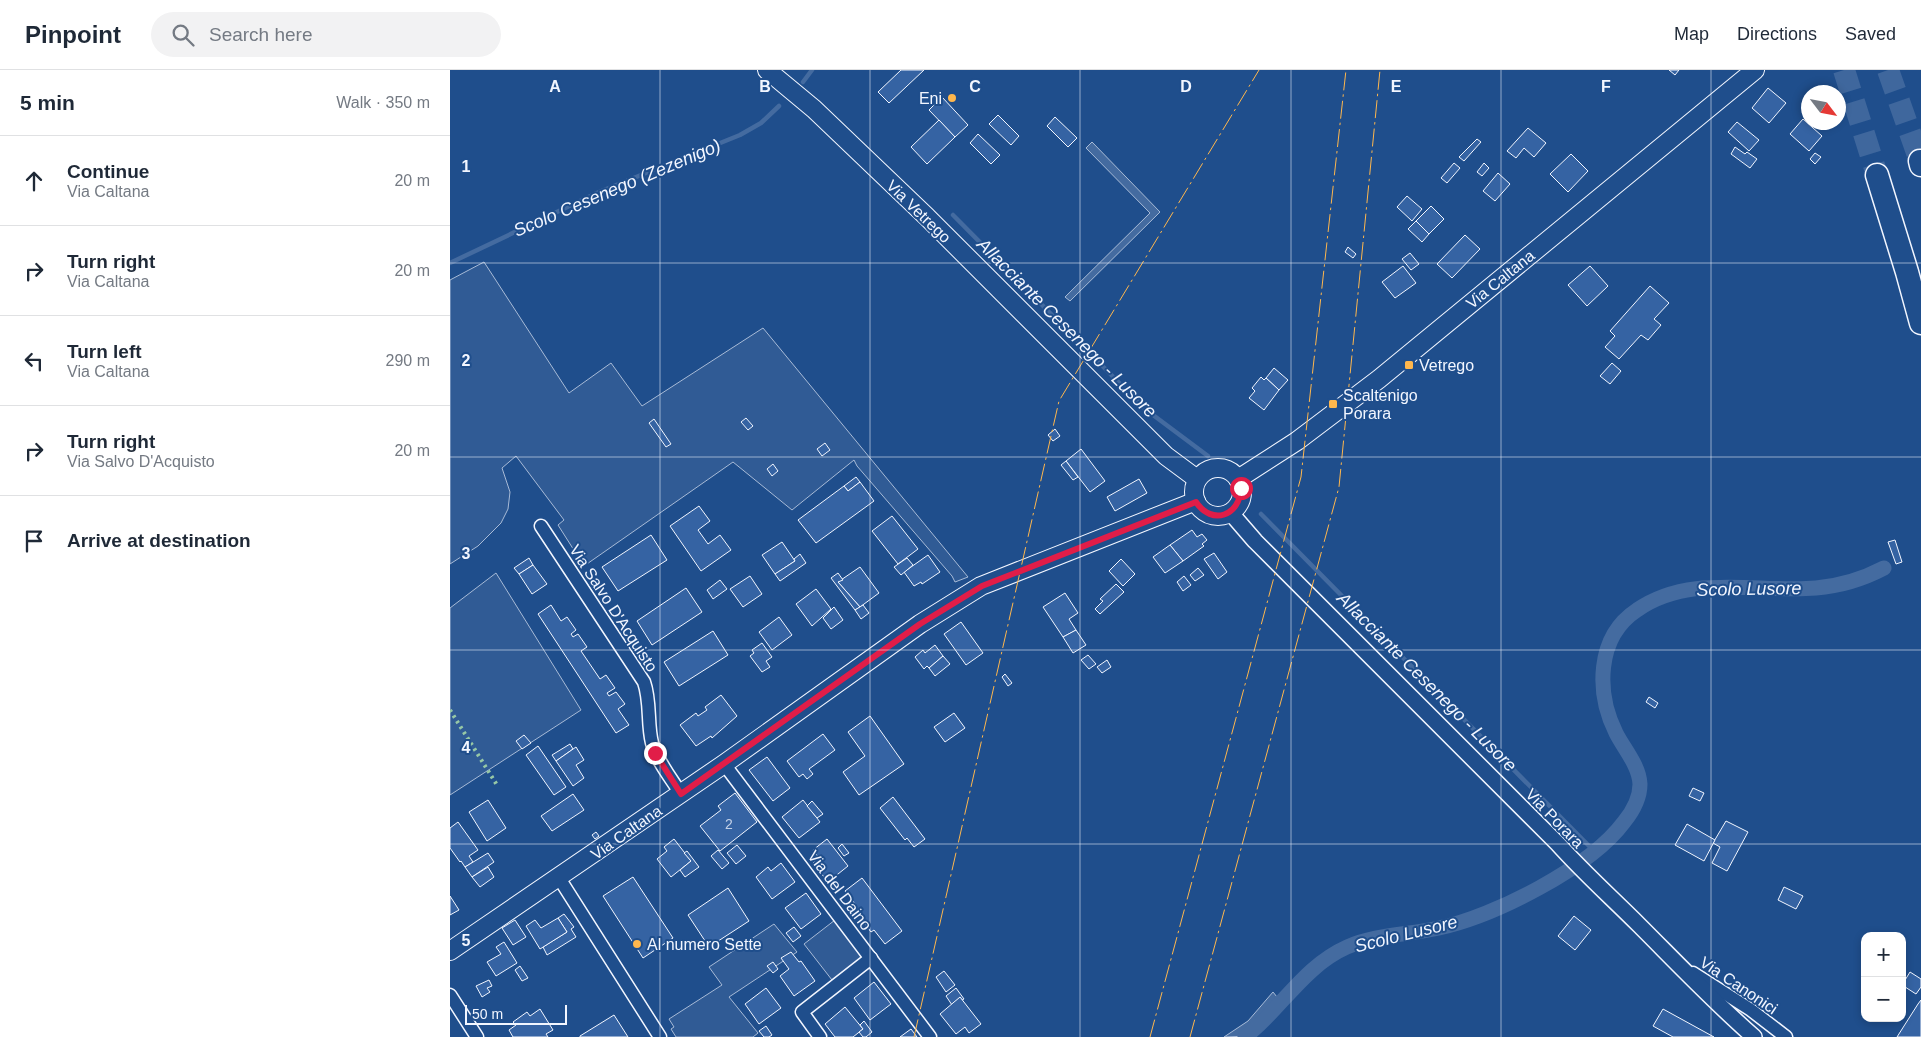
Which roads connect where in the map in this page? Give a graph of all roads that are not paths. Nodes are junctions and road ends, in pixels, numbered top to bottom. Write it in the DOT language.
graph roads {
  1 [pos="767,70"];
  2 [pos="1755,70"];
  3 [pos="1877,175"];
  4 [pos="1921,323"];
  5 [pos="1197,479"];
  6 [pos="1238,479"];
  7 [pos="1196,502"];
  8 [pos="1230,512"];
  9 [pos="541,526"];
  10 [pos="724,764"];
  11 [pos="681,794"];
  12 [pos="559,878"];
  13 [pos="450,951"];
  14 [pos="871,958"];
  15 [pos="1674,960"];
  16 [pos="450,995"];
  17 [pos="1749,1034"];
  18 [pos="477,1037"];
  19 [pos="660,1037"];
  20 [pos="820,1037"];
  21 [pos="930,1037"];
  22 [pos="1786,1037"];
  1 -- 5 [label="main road, Via Vetrego"];
  2 -- 6 [label="main road, Via Caltana"];
  3 -- 4 [label="highway"];
  5 -- 6 [label="main road"];
  5 -- 7 [label="main road"];
  6 -- 8 [label="main road"];
  7 -- 8 [label="main road"];
  7 -- 10 [label="main road, Via Caltana"];
  8 -- 15 [label="street, Via Porara"];
  9 -- 11 [label="street, Via Salvo D'Acquisto"];
  10 -- 11 [label="main road, Via Caltana"];
  10 -- 14 [label="street, Via del Daino"];
  11 -- 12 [label="main road, Via Caltana"];
  12 -- 13 [label="main road, Via Caltana"];
  12 -- 19 [label="street"];
  14 -- 20 [label="street"];
  14 -- 21 [label="street, Via del Daino"];
  15 -- 17 [label="street, Via Porara"];
  15 -- 22 [label="street, Via Canonici"];
  16 -- 18 [label="street"];
}
